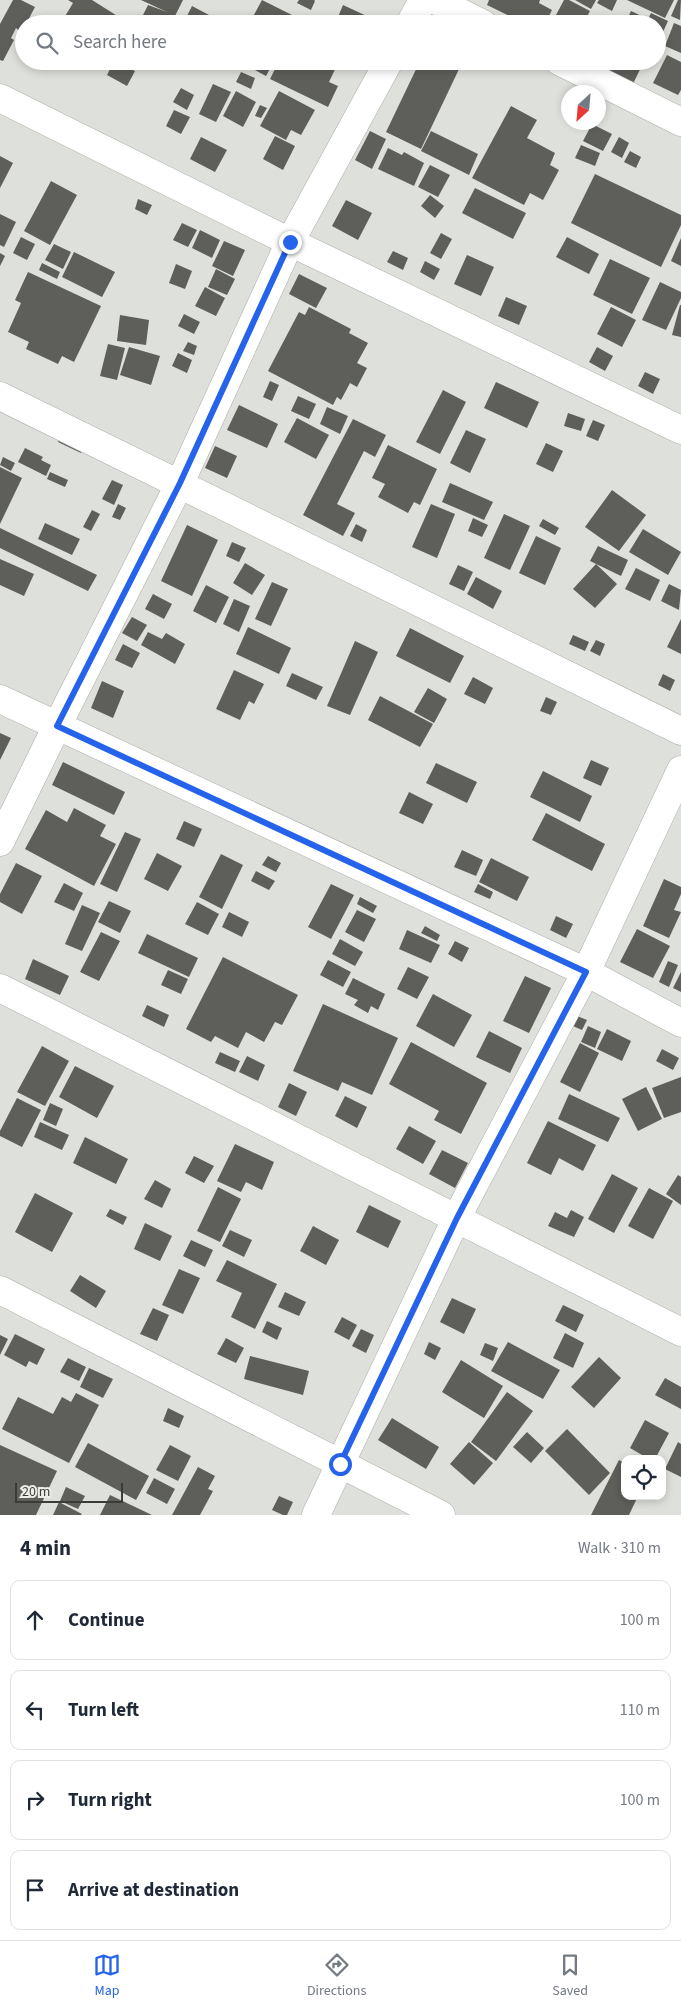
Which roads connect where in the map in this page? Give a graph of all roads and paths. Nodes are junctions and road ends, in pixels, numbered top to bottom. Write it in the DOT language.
graph roads {
  1 [pos="423,0"];
  2 [pos="435,0"];
  3 [pos="415,15"];
  4 [pos="465,15"];
  5 [pos="384,70"];
  6 [pos="577,70"];
  7 [pos="0,98"];
  8 [pos="681,122"];
  9 [pos="290,242"];
  10 [pos="0,396"];
  11 [pos="681,430"];
  12 [pos="180,483"];
  13 [pos="0,699"];
  14 [pos="57,726"];
  15 [pos="681,731"];
  16 [pos="681,770"];
  17 [pos="0,842"];
  18 [pos="586,972"];
  19 [pos="0,988"];
  20 [pos="681,1023"];
  21 [pos="457,1218"];
  22 [pos="0,1290"];
  23 [pos="681,1332"];
  24 [pos="340,1464"];
  25 [pos="316,1515"];
  26 [pos="441,1515"];
  1 -- 3 [label="street"];
  2 -- 4 [label="street"];
  5 -- 9 [label="street"];
  6 -- 8 [label="street"];
  7 -- 9 [label="street"];
  9 -- 11 [label="street"];
  9 -- 12 [label="street"];
  10 -- 12 [label="street"];
  12 -- 14 [label="street"];
  12 -- 15 [label="street"];
  13 -- 14 [label="street"];
  14 -- 17 [label="street"];
  14 -- 18 [label="street"];
  16 -- 18 [label="street"];
  18 -- 20 [label="street"];
  18 -- 21 [label="street"];
  19 -- 21 [label="street"];
  21 -- 23 [label="street"];
  21 -- 24 [label="street"];
  22 -- 24 [label="street"];
  24 -- 25 [label="street"];
  24 -- 26 [label="street"];
}
